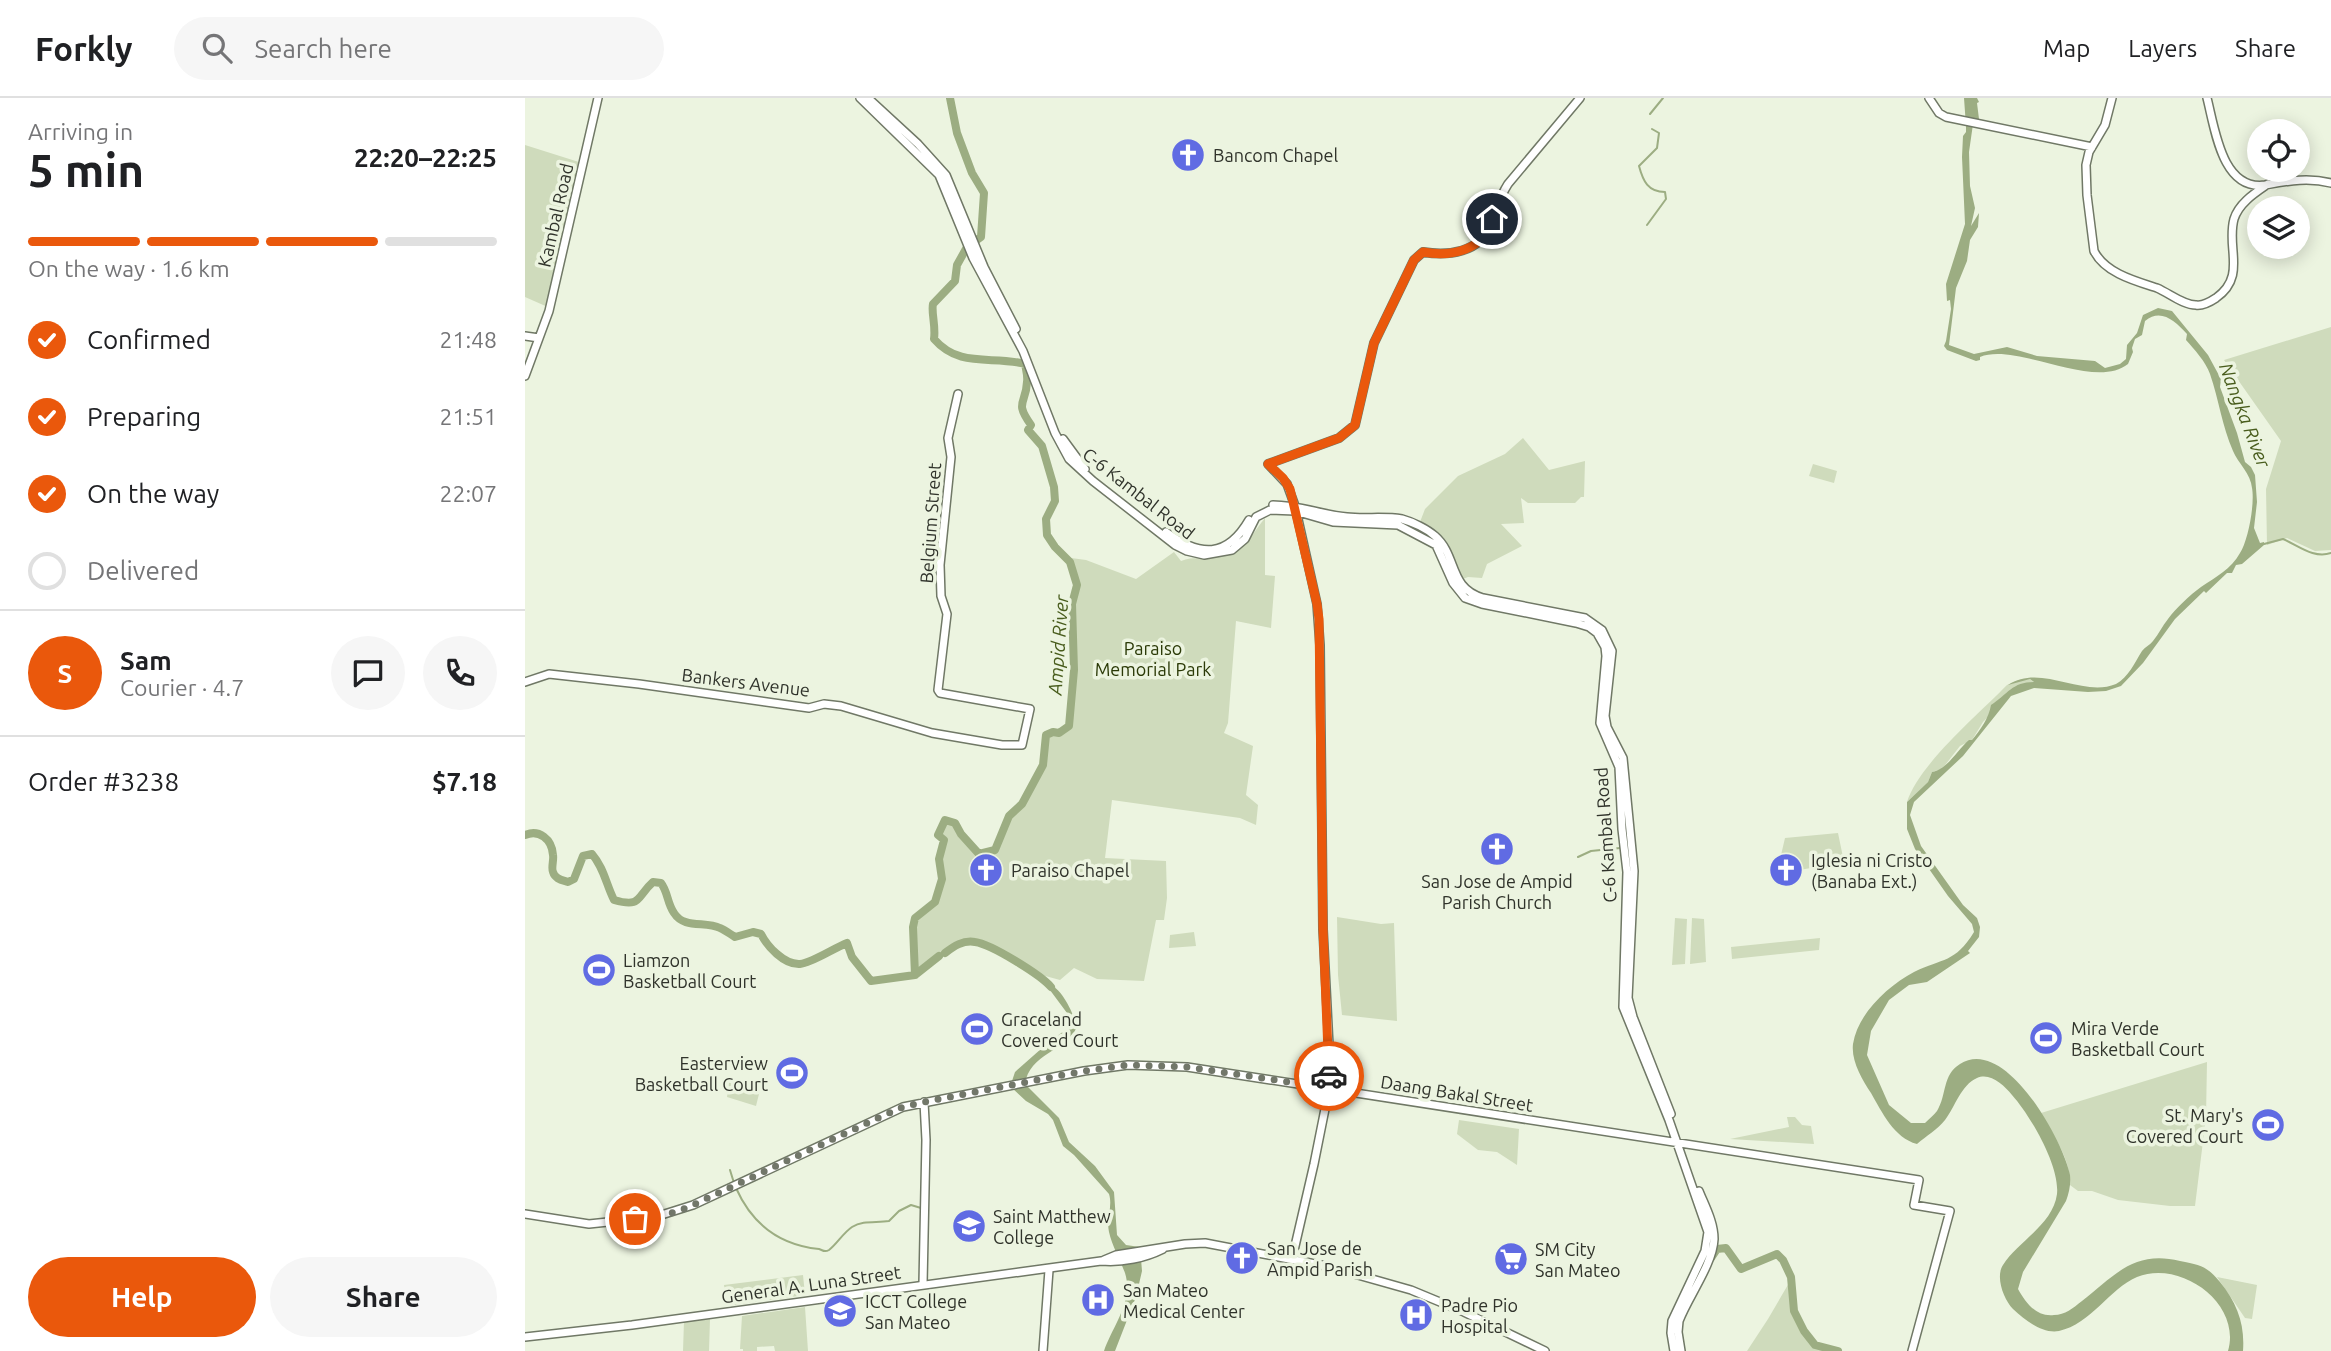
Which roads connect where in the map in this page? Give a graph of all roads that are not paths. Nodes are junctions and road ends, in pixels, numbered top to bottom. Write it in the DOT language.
graph roads {
  1 [pos="598,98"];
  2 [pos="860,98"];
  3 [pos="868,98"];
  4 [pos="1580,98"];
  5 [pos="1929,98"];
  6 [pos="2112,98"];
  7 [pos="2207,98"];
  8 [pos="2092,146"];
  9 [pos="2331,183"];
  10 [pos="2267,184"];
  11 [pos="961,219"];
  12 [pos="525,336"];
  13 [pos="539,338"];
  14 [pos="525,376"];
  15 [pos="958,394"];
  16 [pos="1295,509"];
  17 [pos="525,682"];
  18 [pos="1027,724"];
  19 [pos="1329,1088"];
  20 [pos="924,1102"];
  21 [pos="1679,1144"];
  22 [pos="525,1214"];
  23 [pos="1292,1259"];
  24 [pos="1049,1270"];
  25 [pos="923,1284"];
  26 [pos="525,1337"];
  27 [pos="1043,1351"];
  28 [pos="1545,1351"];
  29 [pos="1674,1351"];
  30 [pos="1681,1351"];
  31 [pos="1912,1351"];
  1 -- 13 [label="main road, Kambal Road"];
  2 -- 11 [label="main road, C-6 Kambal Road"];
  3 -- 11 [label="main road, C-6 Kambal Road"];
  4 -- 16 [label="main road"];
  5 -- 8 [label="main road"];
  6 -- 8 [label="main road"];
  7 -- 10 [label="main road"];
  8 -- 10 [label="main road"];
  9 -- 10 [label="main road"];
  11 -- 16 [label="main road, C-6 Kambal Road"];
  12 -- 13 [label="main road"];
  13 -- 14 [label="main road, Kambal Road"];
  15 -- 18 [label="main road, Belgium Street"];
  16 -- 19 [label="main road"];
  16 -- 21 [label="main road, C-6 Kambal Road"];
  17 -- 18 [label="main road, Bankers Avenue"];
  19 -- 20 [label="main road, Daang Bakal Street"];
  19 -- 21 [label="main road, Daang Bakal Street"];
  19 -- 23 [label="main road"];
  20 -- 22 [label="main road, Daang Bakal Street"];
  20 -- 25 [label="main road"];
  21 -- 29 [label="main road, C-6 Kambal Road"];
  21 -- 30 [label="main road, C-6 Kambal Road"];
  21 -- 31 [label="main road, Daang Bakal Street"];
  23 -- 24 [label="main road, General A. Luna Street"];
  23 -- 28 [label="main road, General A. Luna Street"];
  24 -- 25 [label="main road, General A. Luna Street"];
  24 -- 27 [label="main road"];
  25 -- 26 [label="main road, General A. Luna Street"];
}
